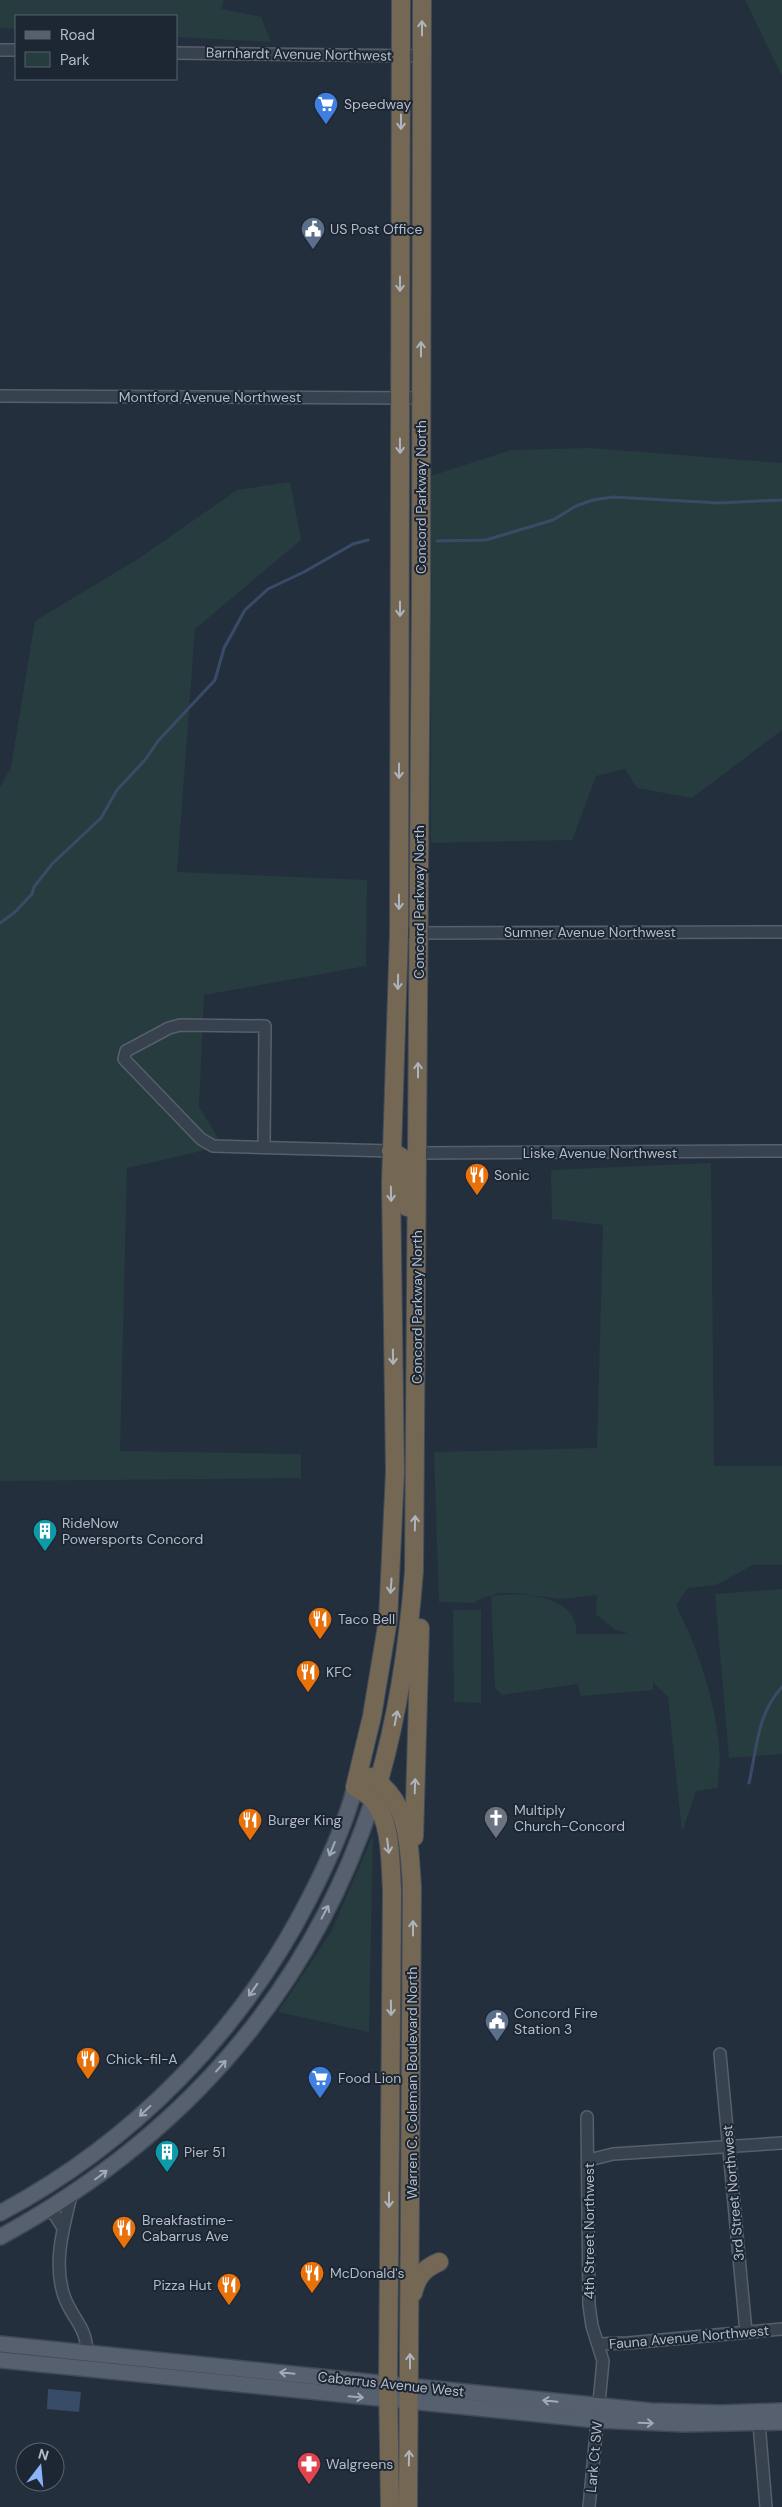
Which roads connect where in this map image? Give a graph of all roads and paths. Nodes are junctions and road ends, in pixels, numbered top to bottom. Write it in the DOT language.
graph roads {
  1 [pos="401,0"];
  2 [pos="422,0"];
  3 [pos="0,50"];
  4 [pos="15,50"];
  5 [pos="178,53"];
  6 [pos="401,55"];
  7 [pos="422,56"];
  8 [pos="0,396"];
  9 [pos="400,397"];
  10 [pos="420,398"];
  11 [pos="782,932"];
  12 [pos="399,933"];
  13 [pos="418,933"];
  14 [pos="397,1048"];
  15 [pos="264,1146"];
  16 [pos="391,1151"];
  17 [pos="782,1151"];
  18 [pos="418,1153"];
  19 [pos="417,1314"];
  20 [pos="416,1415"];
  21 [pos="394,1416"];
  22 [pos="414,1572"];
  23 [pos="357,1779"];
  24 [pos="379,1782"];
  25 [pos="373,1800"];
  26 [pos="412,1887"];
  27 [pos="391,2045"];
  28 [pos="412,2045"];
  29 [pos="720,2054"];
  30 [pos="587,2118"];
  31 [pos="782,2143"];
  32 [pos="729,2148"];
  33 [pos="588,2160"];
  34 [pos="71,2196"];
  35 [pos="48,2211"];
  36 [pos="0,2213"];
  37 [pos="64,2228"];
  38 [pos="411,2236"];
  39 [pos="0,2237"];
  40 [pos="410,2308"];
  41 [pos="782,2329"];
  42 [pos="746,2332"];
  43 [pos="0,2344"];
  44 [pos="598,2344"];
  45 [pos="87,2352"];
  46 [pos="3,2361"];
  47 [pos="231,2367"];
  48 [pos="104,2371"];
  49 [pos="388,2391"];
  50 [pos="410,2394"];
  51 [pos="782,2412"];
  52 [pos="598,2413"];
  53 [pos="782,2416"];
  54 [pos="782,2422"];
  55 [pos="759,2423"];
  56 [pos="390,2507"];
  57 [pos="408,2507"];
  58 [pos="589,2507"];
  59 [pos="766,2507"];
  1 -- 6 [label="highway, Concord Parkway North"];
  7 -- 2 [label="highway, Concord Parkway North, one-way"];
  3 -- 4 [label="street"];
  5 -- 6 [label="street, Barnhardt Avenue Northwest"];
  6 -- 7 [label="street, Barnhardt Avenue Northwest"];
  6 -- 9 [label="highway, Concord Parkway North, one-way"];
  10 -- 7 [label="highway, Concord Parkway North, one-way"];
  8 -- 9 [label="street, Montford Avenue Northwest"];
  9 -- 10 [label="street, Montford Avenue Northwest"];
  9 -- 12 [label="highway, Concord Parkway North, one-way"];
  10 -- 13 [label="highway, Concord Parkway North"];
  11 -- 13 [label="street, Sumner Avenue Northwest"];
  12 -- 13 [label="street, Sumner Avenue Northwest"];
  12 -- 14 [label="highway, Concord Parkway North, one-way"];
  18 -- 13 [label="highway, Concord Parkway North, one-way"];
  14 -- 16 [label="highway, Concord Parkway North"];
  14 -- 18 [label="highway"];
  15 -- 15 [label="street"];
  15 -- 16 [label="street"];
  16 -- 19 [label="highway"];
  16 -- 21 [label="highway, Concord Parkway North, one-way"];
  17 -- 18 [label="street, Liske Avenue Northwest"];
  18 -- 19 [label="highway, Concord Parkway North"];
  19 -- 20 [label="highway, Concord Parkway North"];
  20 -- 21 [label="highway"];
  22 -- 20 [label="highway, Concord Parkway North, one-way"];
  21 -- 23 [label="highway, Concord Parkway North, one-way"];
  24 -- 22 [label="highway, Concord Parkway North, one-way"];
  26 -- 22 [label="highway, one-way"];
  23 -- 24 [label="highway, Warren C. Coleman Boulevard North"];
  23 -- 25 [label="highway"];
  23 -- 36 [label="main road, one-way"];
  24 -- 25 [label="highway, Concord Parkway North"];
  24 -- 26 [label="highway, Warren C. Coleman Boulevard North"];
  25 -- 27 [label="highway, Warren C. Coleman Boulevard North, one-way"];
  34 -- 25 [label="main road, one-way"];
  28 -- 26 [label="highway, Warren C. Coleman Boulevard North, one-way"];
  27 -- 28 [label="highway"];
  27 -- 49 [label="highway, Warren C. Coleman Boulevard North, one-way"];
  28 -- 38 [label="highway, Warren C. Coleman Boulevard North"];
  29 -- 32 [label="street, 3rd Street Northwest"];
  30 -- 33 [label="street, 4th Street Northwest"];
  31 -- 32 [label="street"];
  32 -- 33 [label="street"];
  32 -- 42 [label="street, 3rd Street Northwest"];
  33 -- 44 [label="street, 4th Street Northwest"];
  34 -- 35 [label="main road"];
  34 -- 37 [label="street"];
  35 -- 37 [label="street"];
  35 -- 39 [label="main road"];
  37 -- 45 [label="street"];
  38 -- 40 [label="highway, Warren C. Coleman Boulevard North"];
  38 -- 40 [label="highway"];
  50 -- 40 [label="highway, Warren C. Coleman Boulevard North, one-way"];
  41 -- 42 [label="street, Fauna Avenue Northwest"];
  42 -- 44 [label="street, Fauna Avenue Northwest"];
  43 -- 45 [label="main road, Cabarrus Avenue West"];
  44 -- 52 [label="street, Fauna Avenue Northwest"];
  45 -- 46 [label="main road"];
  45 -- 47 [label="main road, Cabarrus Avenue West"];
  46 -- 48 [label="main road, Cabarrus Avenue West"];
  47 -- 48 [label="main road"];
  49 -- 47 [label="main road, Cabarrus Avenue West, one-way"];
  48 -- 49 [label="main road, Cabarrus Avenue West, one-way"];
  49 -- 50 [label="main road, Cabarrus Avenue West"];
  49 -- 56 [label="highway, Warren C. Coleman Boulevard North"];
  50 -- 52 [label="main road, Cabarrus Avenue West"];
  57 -- 50 [label="highway, Warren C. Coleman Boulevard North, one-way"];
  51 -- 52 [label="main road, Cabarrus Avenue West"];
  52 -- 55 [label="main road, Cabarrus Avenue West, one-way"];
  52 -- 58 [label="street, Lark Ct SW"];
  53 -- 55 [label="street"];
  54 -- 55 [label="main road, Cabarrus Avenue West"];
  55 -- 59 [label="street"];
}
